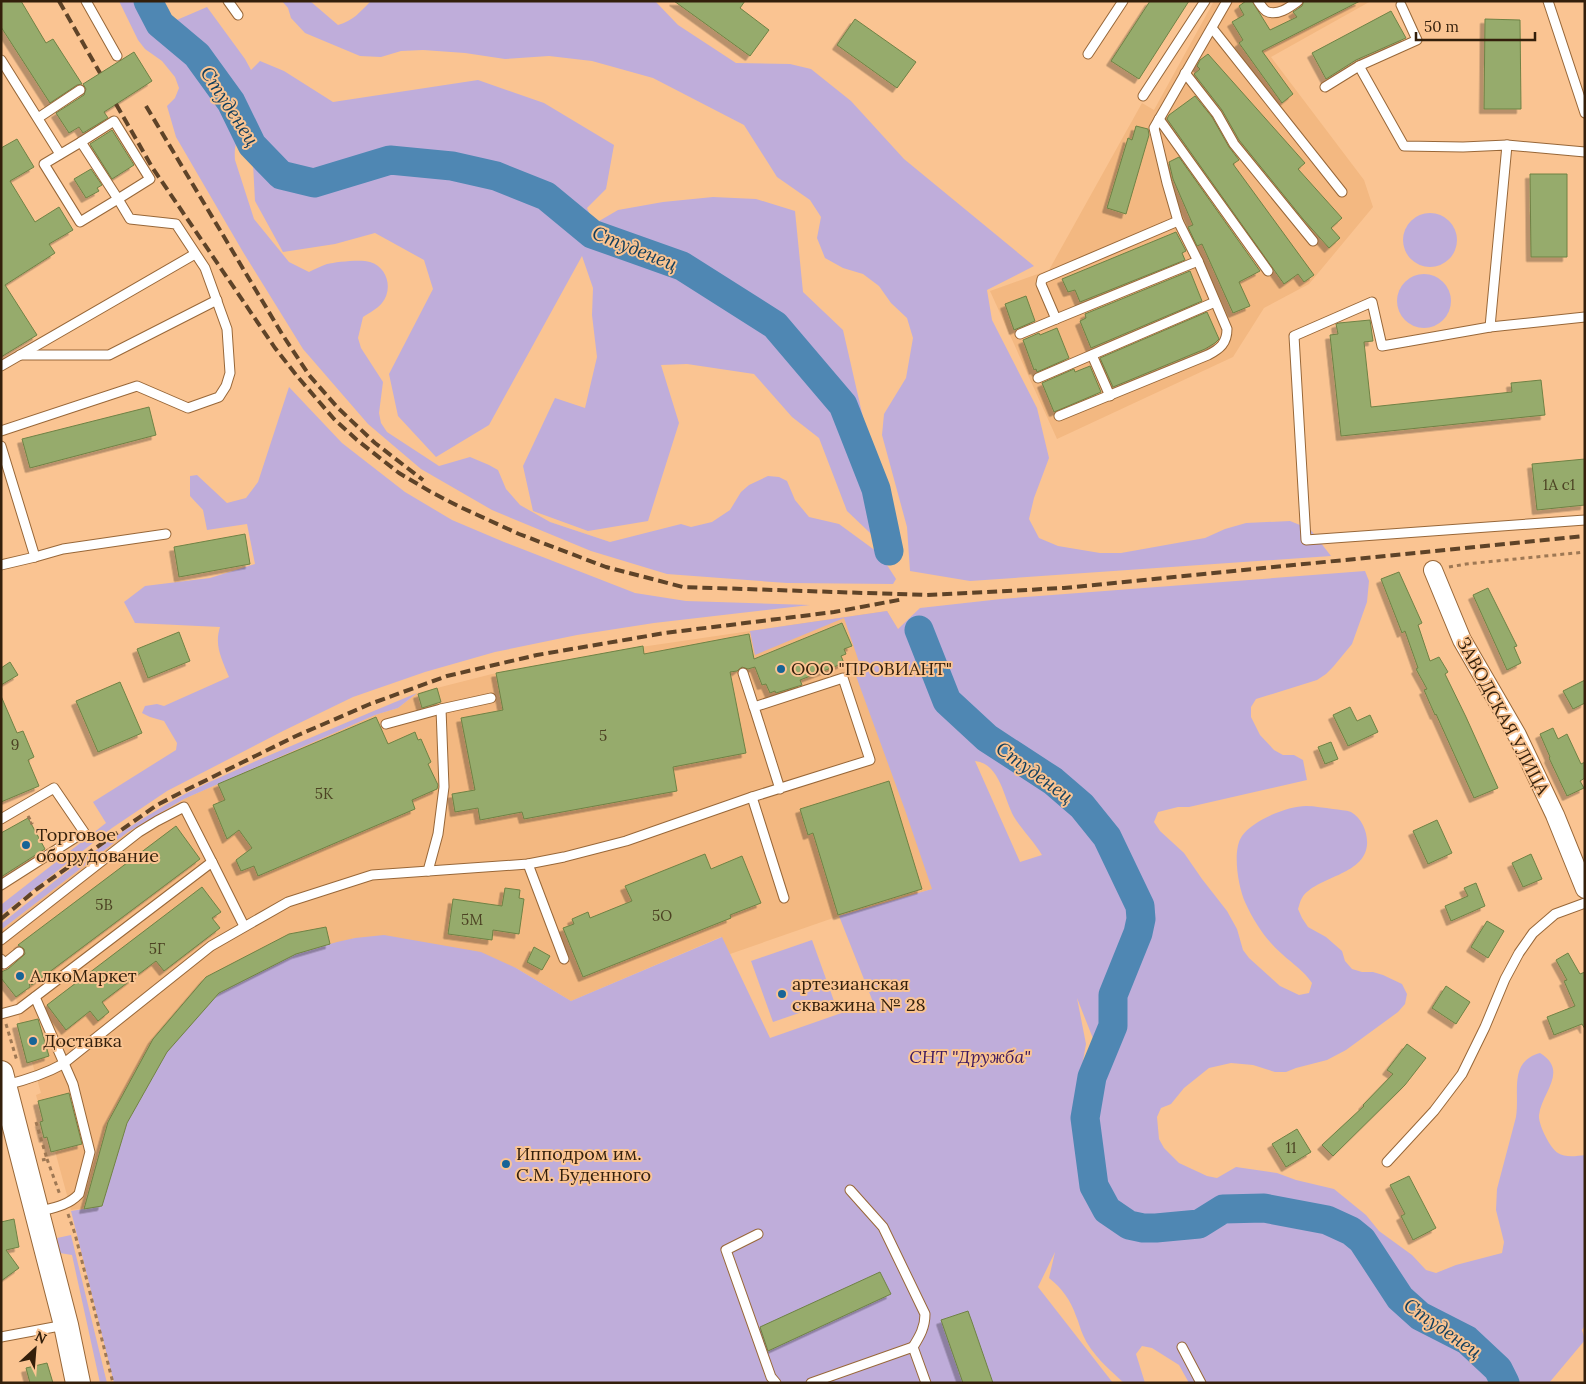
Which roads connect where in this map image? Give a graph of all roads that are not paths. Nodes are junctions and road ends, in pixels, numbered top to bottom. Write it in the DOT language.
graph roads {
  1 [pos="86,1"];
  2 [pos="228,1"];
  3 [pos="1123,1"];
  4 [pos="1205,1"];
  5 [pos="1227,1"];
  6 [pos="1258,1"];
  7 [pos="1298,1"];
  8 [pos="1548,1"];
  9 [pos="1401,5"];
  10 [pos="238,15"];
  11 [pos="1212,28"];
  12 [pos="1088,54"];
  13 [pos="117,56"];
  14 [pos="1,60"];
  15 [pos="1359,66"];
  16 [pos="1186,73"];
  17 [pos="1325,87"];
  18 [pos="80,90"];
  19 [pos="1143,96"];
  20 [pos="1585,113"];
  21 [pos="38,118"];
  22 [pos="1159,119"];
  23 [pos="81,142"];
  24 [pos="1507,145"];
  25 [pos="1585,152"];
  26 [pos="60,154"];
  27 [pos="1342,192"];
  28 [pos="118,199"];
  29 [pos="1178,221"];
  30 [pos="1313,241"];
  31 [pos="196,254"];
  32 [pos="1198,261"];
  33 [pos="1268,271"];
  34 [pos="217,300"];
  35 [pos="1215,302"];
  36 [pos="1585,317"];
  37 [pos="1056,319"];
  38 [pos="1490,327"];
  39 [pos="1020,334"];
  40 [pos="20,355"];
  41 [pos="1092,355"];
  42 [pos="1,366"];
  43 [pos="1038,378"];
  44 [pos="1110,396"];
  45 [pos="1059,416"];
  46 [pos="1,431"];
  47 [pos="1,446"];
  48 [pos="1585,520"];
  49 [pos="166,534"];
  50 [pos="35,557"];
  51 [pos="1,566"];
  52 [pos="1433,570"];
  53 [pos="743,673"];
  54 [pos="491,698"];
  55 [pos="754,707"];
  56 [pos="440,710"];
  57 [pos="386,724"];
  58 [pos="780,789"];
  59 [pos="752,797"];
  60 [pos="1,819"];
  61 [pos="212,862"];
  62 [pos="528,864"];
  63 [pos="428,871"];
  64 [pos="1,885"];
  65 [pos="1585,889"];
  66 [pos="784,898"];
  67 [pos="1585,903"];
  68 [pos="244,926"];
  69 [pos="1,940"];
  70 [pos="19,952"];
  71 [pos="564,959"];
  72 [pos="1,960"];
  73 [pos="35,998"];
  74 [pos="1,1014"];
  75 [pos="63,1064"];
  76 [pos="2,1081"];
  77 [pos="1386,1162"];
  78 [pos="850,1190"];
  79 [pos="37,1212"];
  80 [pos="758,1234"];
  81 [pos="66,1325"];
  82 [pos="1,1337"];
  83 [pos="913,1347"];
  84 [pos="1182,1347"];
  85 [pos="773,1381"];
  86 [pos="78,1383"];
  87 [pos="811,1383"];
  88 [pos="926,1383"];
  89 [pos="1201,1383"];
  1 -- 13 [label="lane"];
  2 -- 10 [label="lane"];
  3 -- 12 [label="lane"];
  4 -- 19 [label="lane"];
  5 -- 11 [label="lane"];
  6 -- 7 [label="lane"];
  8 -- 20 [label="lane"];
  9 -- 15 [label="lane"];
  11 -- 16 [label="lane"];
  11 -- 27 [label="lane"];
  14 -- 21 [label="lane"];
  15 -- 17 [label="lane"];
  15 -- 24 [label="lane"];
  16 -- 22 [label="lane"];
  16 -- 30 [label="lane"];
  18 -- 21 [label="lane"];
  21 -- 26 [label="lane"];
  22 -- 29 [label="lane"];
  22 -- 33 [label="lane"];
  23 -- 26 [label="lane"];
  23 -- 28 [label="lane"];
  23 -- 28 [label="lane"];
  24 -- 25 [label="lane"];
  24 -- 38 [label="lane"];
  26 -- 28 [label="lane"];
  28 -- 31 [label="lane"];
  29 -- 32 [label="lane"];
  29 -- 37 [label="lane"];
  31 -- 34 [label="lane"];
  31 -- 40 [label="lane"];
  32 -- 35 [label="lane"];
  32 -- 37 [label="lane"];
  34 -- 40 [label="lane"];
  34 -- 46 [label="lane"];
  35 -- 41 [label="lane"];
  35 -- 44 [label="lane"];
  36 -- 38 [label="lane"];
  37 -- 39 [label="lane"];
  38 -- 48 [label="lane"];
  40 -- 42 [label="lane"];
  41 -- 43 [label="lane"];
  41 -- 44 [label="lane"];
  44 -- 45 [label="lane"];
  47 -- 50 [label="lane"];
  49 -- 50 [label="lane"];
  50 -- 51 [label="lane"];
  52 -- 65 [label="street, ЗАВОДСКАЯ УЛИЦА"];
  53 -- 55 [label="lane"];
  54 -- 56 [label="lane"];
  55 -- 58 [label="lane"];
  55 -- 58 [label="lane"];
  56 -- 57 [label="lane"];
  56 -- 63 [label="lane"];
  58 -- 59 [label="lane"];
  59 -- 62 [label="lane"];
  59 -- 66 [label="lane"];
  60 -- 64 [label="lane"];
  61 -- 68 [label="lane"];
  61 -- 69 [label="lane"];
  61 -- 73 [label="lane"];
  62 -- 63 [label="lane"];
  62 -- 71 [label="lane"];
  63 -- 68 [label="lane"];
  67 -- 77 [label="lane"];
  68 -- 75 [label="lane"];
  70 -- 72 [label="lane"];
  73 -- 74 [label="lane"];
  73 -- 75 [label="lane"];
  75 -- 76 [label="lane"];
  75 -- 79 [label="lane"];
  76 -- 79 [label="street"];
  78 -- 83 [label="lane"];
  79 -- 81 [label="street"];
  80 -- 85 [label="lane"];
  81 -- 82 [label="lane"];
  81 -- 86 [label="street"];
  83 -- 87 [label="lane"];
  83 -- 88 [label="lane"];
  84 -- 89 [label="lane"];
}
